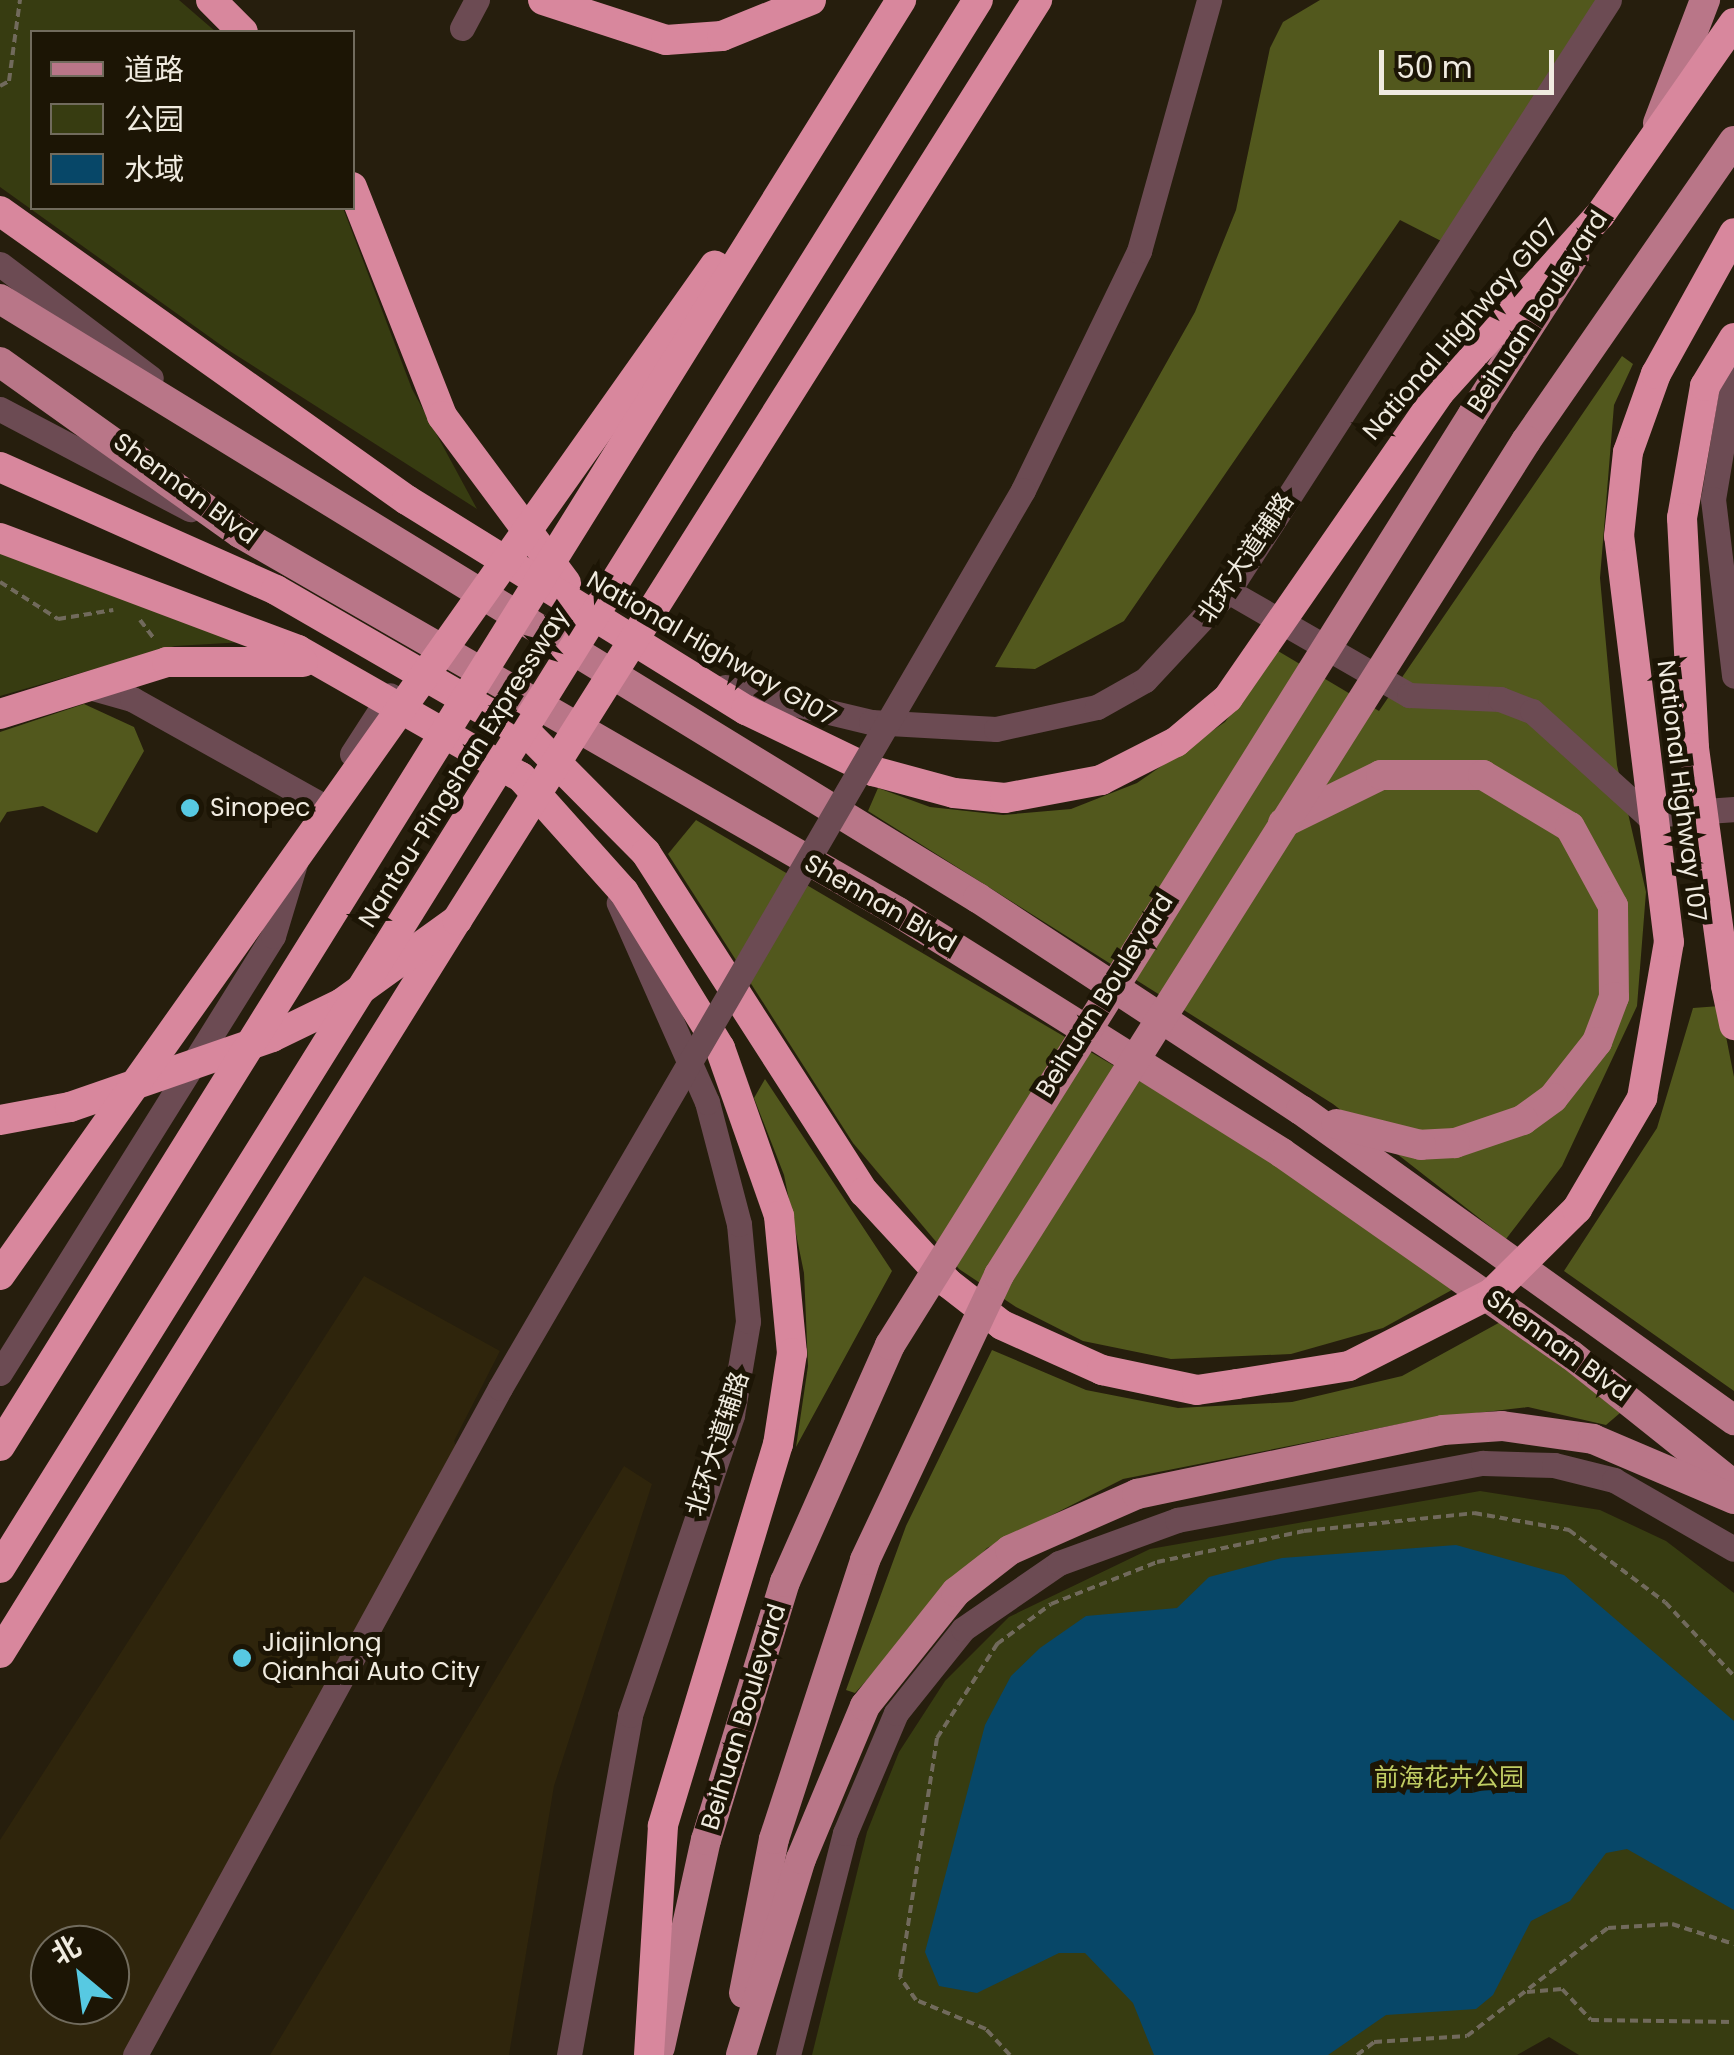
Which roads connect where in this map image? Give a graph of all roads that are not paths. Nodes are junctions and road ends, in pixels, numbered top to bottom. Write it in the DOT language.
graph roads {
  1 [pos="210,0"];
  2 [pos="477,0"];
  3 [pos="543,0"];
  4 [pos="811,0"];
  5 [pos="901,0"];
  6 [pos="978,0"];
  7 [pos="1037,0"];
  8 [pos="1210,0"];
  9 [pos="1609,0"];
  10 [pos="1705,0"];
  11 [pos="1734,22"];
  12 [pos="462,28"];
  13 [pos="241,30"];
  14 [pos="1734,141"];
  15 [pos="1650,143"];
  16 [pos="810,146"];
  17 [pos="355,195"];
  18 [pos="0,211"];
  19 [pos="1600,216"];
  20 [pos="1734,232"];
  21 [pos="0,264"];
  22 [pos="0,299"];
  23 [pos="1734,338"];
  24 [pos="0,362"];
  25 [pos="1734,374"];
  26 [pos="0,409"];
  27 [pos="227,435"];
  28 [pos="0,467"];
  29 [pos="240,533"];
  30 [pos="0,538"];
  31 [pos="1228,591"];
  32 [pos="610,628"];
  33 [pos="658,659"];
  34 [pos="344,672"];
  35 [pos="1734,676"];
  36 [pos="74,687"];
  37 [pos="390,695"];
  38 [pos="490,709"];
  39 [pos="0,714"];
  40 [pos="586,737"];
  41 [pos="320,804"];
  42 [pos="1734,809"];
  43 [pos="1283,823"];
  44 [pos="590,847"];
  45 [pos="456,920"];
  46 [pos="1734,1025"];
  47 [pos="1301,1110"];
  48 [pos="0,1120"];
  49 [pos="0,1275"];
  50 [pos="0,1373"];
  51 [pos="1734,1420"];
  52 [pos="0,1446"];
  53 [pos="1734,1484"];
  54 [pos="1734,1499"];
  55 [pos="1734,1549"];
  56 [pos="0,1568"];
  57 [pos="0,1653"];
  58 [pos="135,2055"];
  59 [pos="569,2055"];
  60 [pos="649,2055"];
  61 [pos="659,2055"];
  62 [pos="738,2055"];
  63 [pos="788,2055"];
  1 -- 13 [label="highway"];
  2 -- 12 [label="street"];
  3 -- 4 [label="highway"];
  5 -- 16 [label="highway, Nantou-Pingshan Expressway, bridge"];
  6 -- 56 [label="highway, Nantou-Pingshan Expressway, bridge"];
  7 -- 45 [label="highway, bridge"];
  8 -- 58 [label="street, bridge"];
  9 -- 31 [label="street, 北环大道辅路"];
  10 -- 15 [label="main road"];
  11 -- 15 [label="highway, Beihuan Boulevard"];
  14 -- 43 [label="main road, bridge"];
  15 -- 19 [label="highway, Beihuan Boulevard"];
  16 -- 49 [label="highway, bridge"];
  16 -- 52 [label="highway, Nantou-Pingshan Expressway, bridge"];
  17 -- 32 [label="highway"];
  18 -- 32 [label="highway, National Highway G107"];
  19 -- 33 [label="highway, National Highway G107, bridge"];
  19 -- 61 [label="main road, Beihuan Boulevard, bridge"];
  20 -- 38 [label="highway, National Highway 107, bridge"];
  21 -- 27 [label="street"];
  22 -- 27 [label="main road, Shennan Blvd"];
  23 -- 46 [label="highway, bridge"];
  24 -- 29 [label="main road, Shennan Blvd"];
  25 -- 35 [label="street"];
  26 -- 29 [label="street"];
  27 -- 47 [label="main road, Shennan Blvd"];
  28 -- 38 [label="highway"];
  29 -- 40 [label="main road, Shennan Blvd"];
  30 -- 34 [label="highway"];
  31 -- 33 [label="street, 北环大道辅路"];
  31 -- 42 [label="street"];
  32 -- 33 [label="highway, National Highway G107"];
  34 -- 36 [label="highway"];
  34 -- 37 [label="highway"];
  36 -- 39 [label="highway"];
  36 -- 41 [label="street"];
  37 -- 41 [label="street"];
  37 -- 44 [label="highway"];
  38 -- 40 [label="highway"];
  40 -- 53 [label="main road, Shennan Blvd"];
  41 -- 50 [label="street"];
  43 -- 47 [label="main road"];
  43 -- 62 [label="main road, bridge"];
  44 -- 59 [label="street, 北环大道辅路"];
  44 -- 60 [label="highway"];
  45 -- 48 [label="highway, bridge"];
  45 -- 57 [label="highway"];
  47 -- 51 [label="main road, Shennan Blvd"];
  54 -- 62 [label="main road"];
  55 -- 63 [label="street"];
}
